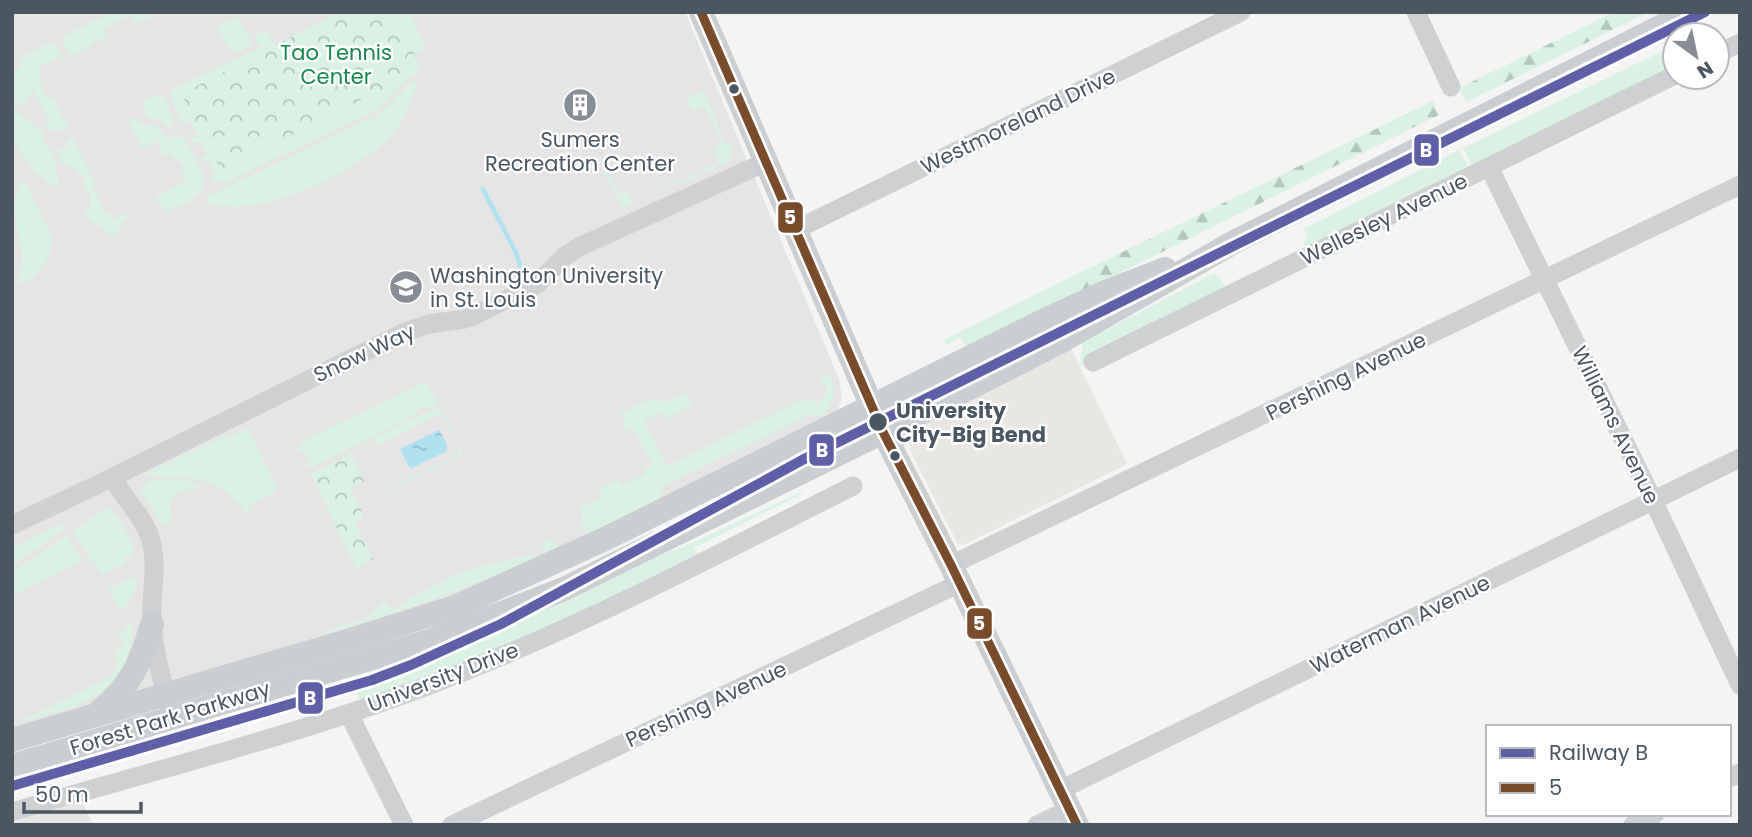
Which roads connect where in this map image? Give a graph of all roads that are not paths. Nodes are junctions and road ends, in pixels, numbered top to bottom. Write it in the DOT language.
graph roads {
  1 [pos="701,12"];
  2 [pos="1241,12"];
  3 [pos="1416,12"];
  4 [pos="1690,12"];
  5 [pos="1661,82"];
  6 [pos="1451,87"];
  7 [pos="766,162"];
  8 [pos="1489,167"];
  9 [pos="1740,185"];
  10 [pos="795,230"];
  11 [pos="1236,241"];
  12 [pos="1545,280"];
  13 [pos="1093,362"];
  14 [pos="872,407"];
  15 [pos="883,432"];
  16 [pos="1740,458"];
  17 [pos="112,478"];
  18 [pos="853,486"];
  19 [pos="1653,500"];
  20 [pos="12,525"];
  21 [pos="955,574"];
  22 [pos="152,624"];
  23 [pos="1740,685"];
  24 [pos="169,705"];
  25 [pos="96,714"];
  26 [pos="349,714"];
  27 [pos="12,740"];
  28 [pos="12,766"];
  29 [pos="1069,808"];
  30 [pos="12,812"];
  31 [pos="1651,816"];
  32 [pos="404,825"];
  33 [pos="452,825"];
  34 [pos="1037,825"];
  35 [pos="1633,825"];
  1 -- 7 [label="main road"];
  2 -- 10 [label="street, Westmoreland Drive"];
  3 -- 6 [label="street"];
  4 -- 11 [label="main road, Forest Park Parkway"];
  5 -- 8 [label="street, Wellesley Avenue"];
  7 -- 10 [label="main road"];
  7 -- 17 [label="street, Snow Way"];
  8 -- 12 [label="street, Williams Avenue"];
  8 -- 13 [label="street, Wellesley Avenue"];
  9 -- 12 [label="street, Pershing Avenue"];
  10 -- 14 [label="main road"];
  11 -- 14 [label="main road, Forest Park Parkway"];
  11 -- 15 [label="main road, Forest Park Parkway"];
  12 -- 19 [label="street, Williams Avenue"];
  12 -- 21 [label="street, Pershing Avenue"];
  14 -- 15 [label="main road"];
  14 -- 24 [label="main road, Forest Park Parkway"];
  15 -- 21 [label="main road"];
  15 -- 24 [label="main road, Forest Park Parkway"];
  16 -- 19 [label="street, Waterman Avenue"];
  17 -- 20 [label="street, Snow Way"];
  17 -- 22 [label="street"];
  18 -- 26 [label="street, University Drive"];
  19 -- 23 [label="street, Williams Avenue"];
  19 -- 29 [label="street, Waterman Avenue"];
  21 -- 29 [label="main road"];
  21 -- 33 [label="street, Pershing Avenue"];
  22 -- 24 [label="street"];
  22 -- 25 [label="main road"];
  24 -- 25 [label="main road, Forest Park Parkway"];
  24 -- 28 [label="main road, Forest Park Parkway"];
  25 -- 27 [label="main road, Forest Park Parkway"];
  26 -- 30 [label="street, University Drive"];
  26 -- 32 [label="street"];
  29 -- 34 [label="street, Waterman Avenue"];
  31 -- 35 [label="street"];
}
